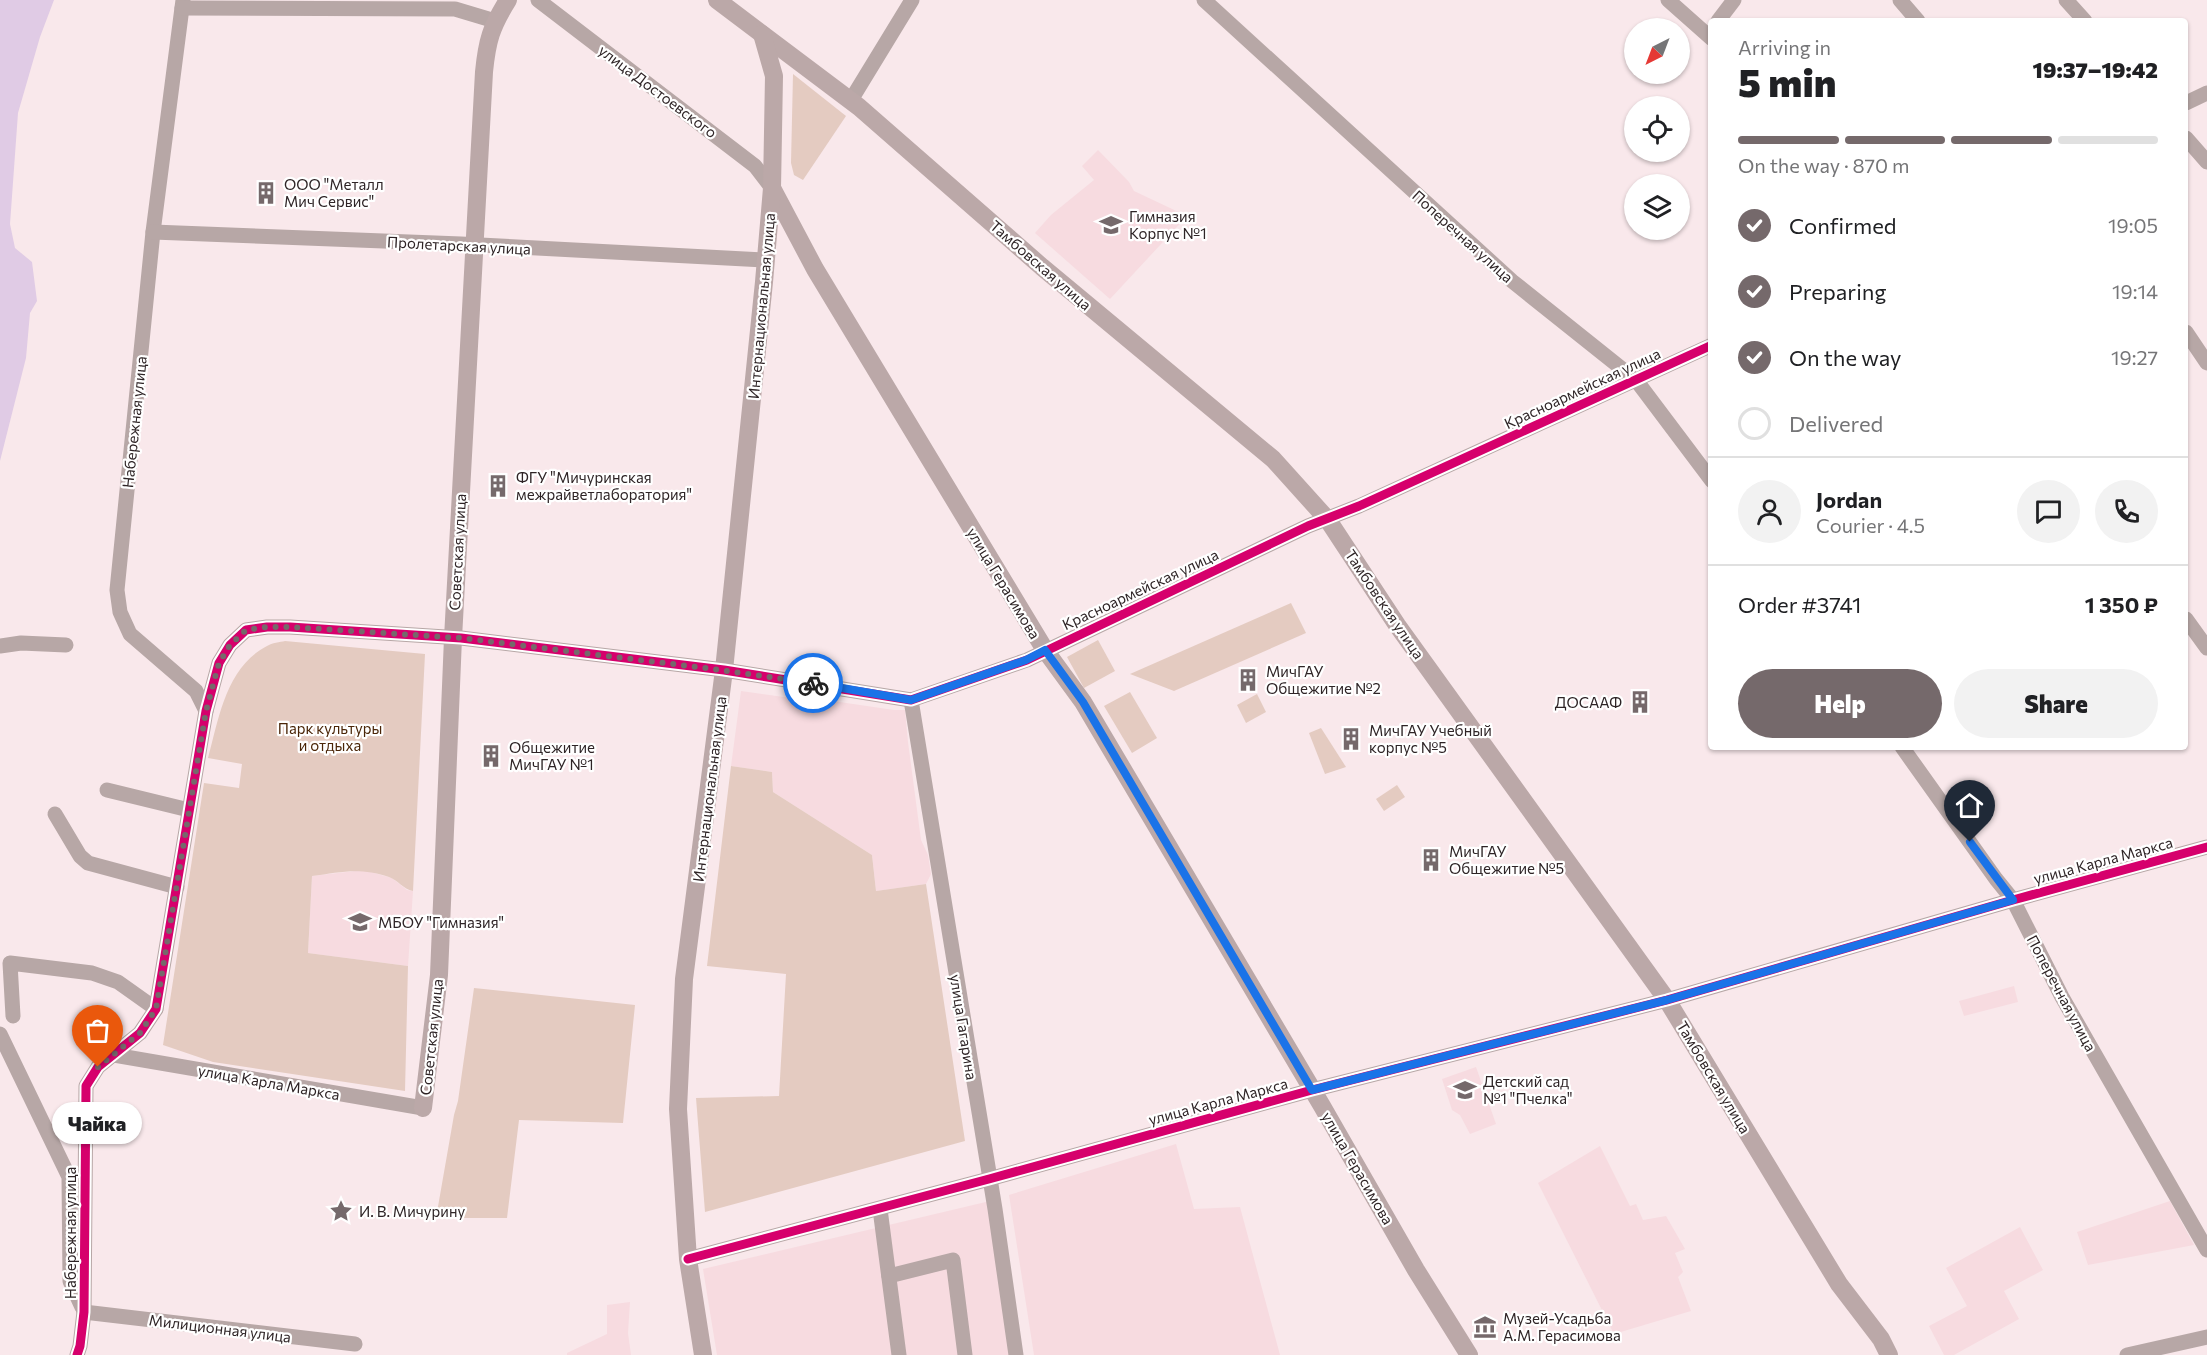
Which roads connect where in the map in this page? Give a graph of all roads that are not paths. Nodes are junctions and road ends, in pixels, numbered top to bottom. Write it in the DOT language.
graph roads {
  1 [pos="508,0"];
  2 [pos="538,0"];
  3 [pos="717,0"];
  4 [pos="912,0"];
  5 [pos="1204,0"];
  6 [pos="1668,0"];
  7 [pos="1734,0"];
  8 [pos="1899,0"];
  9 [pos="2066,0"];
  10 [pos="183,4"];
  11 [pos="1720,18"];
  12 [pos="1915,18"];
  13 [pos="2082,18"];
  14 [pos="495,21"];
  15 [pos="1708,32"];
  16 [pos="762,34"];
  17 [pos="2207,93"];
  18 [pos="850,100"];
  19 [pos="2188,102"];
  20 [pos="2188,140"];
  21 [pos="2207,162"];
  22 [pos="772,188"];
  23 [pos="153,232"];
  24 [pos="475,245"];
  25 [pos="765,260"];
  26 [pos="2188,335"];
  27 [pos="1708,347"];
  28 [pos="2207,363"];
  29 [pos="1636,380"];
  30 [pos="1708,476"];
  31 [pos="1328,520"];
  32 [pos="2188,622"];
  33 [pos="453,638"];
  34 [pos="66,645"];
  35 [pos="0,646"];
  36 [pos="2207,648"];
  37 [pos="1045,650"];
  38 [pos="724,670"];
  39 [pos="911,700"];
  40 [pos="206,711"];
  41 [pos="1904,750"];
  42 [pos="107,790"];
  43 [pos="189,810"];
  44 [pos="55,814"];
  45 [pos="2207,847"];
  46 [pos="177,887"];
  47 [pos="2013,900"];
  48 [pos="1667,1000"];
  49 [pos="156,1009"];
  50 [pos="13,1016"];
  51 [pos="0,1034"];
  52 [pos="114,1055"];
  53 [pos="1312,1090"];
  54 [pos="423,1108"];
  55 [pos="989,1179"];
  56 [pos="880,1209"];
  57 [pos="2207,1250"];
  58 [pos="688,1259"];
  59 [pos="889,1276"];
  60 [pos="84,1312"];
  61 [pos="2207,1337"];
  62 [pos="355,1344"];
  63 [pos="77,1355"];
  64 [pos="703,1355"];
  65 [pos="900,1355"];
  66 [pos="965,1355"];
  67 [pos="1016,1355"];
  68 [pos="1469,1355"];
  69 [pos="1889,1355"];
  70 [pos="2127,1355"];
  1 -- 14 [label="main road, Советская улица"];
  2 -- 22 [label="street, улица Достоевского"];
  3 -- 16 [label="main road, Тамбовская улица"];
  4 -- 18 [label="street"];
  5 -- 29 [label="street, Поперечная улица"];
  6 -- 15 [label="street"];
  7 -- 11 [label="street"];
  8 -- 12 [label="street"];
  9 -- 13 [label="street"];
  10 -- 14 [label="street"];
  10 -- 23 [label="street, Набережная улица"];
  14 -- 24 [label="main road, Советская улица"];
  16 -- 18 [label="main road, Тамбовская улица"];
  16 -- 22 [label="main road, улица Герасимова"];
  17 -- 19 [label="street"];
  18 -- 31 [label="main road, Тамбовская улица"];
  20 -- 21 [label="street"];
  22 -- 25 [label="main road, Интернациональная улица"];
  22 -- 37 [label="main road, улица Герасимова"];
  23 -- 24 [label="street, Пролетарская улица"];
  23 -- 40 [label="street, Набережная улица"];
  24 -- 25 [label="street, Пролетарская улица"];
  24 -- 33 [label="main road, Советская улица"];
  25 -- 38 [label="main road, Интернациональная улица"];
  26 -- 28 [label="street"];
  27 -- 29 [label="street, Красноармейская улица"];
  29 -- 30 [label="street, Поперечная улица"];
  29 -- 31 [label="street, Красноармейская улица"];
  31 -- 37 [label="street, Красноармейская улица"];
  31 -- 48 [label="main road, Тамбовская улица"];
  32 -- 36 [label="street"];
  33 -- 38 [label="street, Красноармейская улица"];
  33 -- 40 [label="street, Красноармейская улица"];
  33 -- 54 [label="main road, Советская улица"];
  34 -- 35 [label="street"];
  37 -- 39 [label="street, Красноармейская улица"];
  37 -- 53 [label="main road, улица Герасимова"];
  38 -- 39 [label="street, Красноармейская улица"];
  38 -- 58 [label="main road, Интернациональная улица"];
  39 -- 55 [label="street, улица Гагарина"];
  40 -- 43 [label="street, Набережная улица"];
  41 -- 47 [label="street, Поперечная улица"];
  42 -- 43 [label="street"];
  43 -- 46 [label="street, Набережная улица"];
  44 -- 46 [label="street"];
  45 -- 47 [label="street, улица Карла Маркса"];
  46 -- 49 [label="street, Набережная улица"];
  47 -- 48 [label="street, улица Карла Маркса"];
  47 -- 57 [label="street, Поперечная улица"];
  48 -- 53 [label="street, улица Карла Маркса"];
  48 -- 69 [label="main road, Тамбовская улица"];
  49 -- 50 [label="street"];
  49 -- 52 [label="street, Набережная улица"];
  51 -- 60 [label="street, Набережная улица"];
  52 -- 54 [label="street, улица Карла Маркса"];
  52 -- 60 [label="street, Набережная улица"];
  53 -- 55 [label="street, улица Карла Маркса"];
  53 -- 68 [label="main road, улица Герасимова"];
  55 -- 56 [label="street, улица Карла Маркса"];
  55 -- 67 [label="street, улица Гагарина"];
  56 -- 58 [label="street, улица Карла Маркса"];
  56 -- 59 [label="street"];
  58 -- 64 [label="main road, Интернациональная улица"];
  59 -- 65 [label="street"];
  59 -- 66 [label="street"];
  60 -- 62 [label="street, Милиционная улица"];
  60 -- 63 [label="street, Набережная улица"];
  61 -- 70 [label="street"];
}
